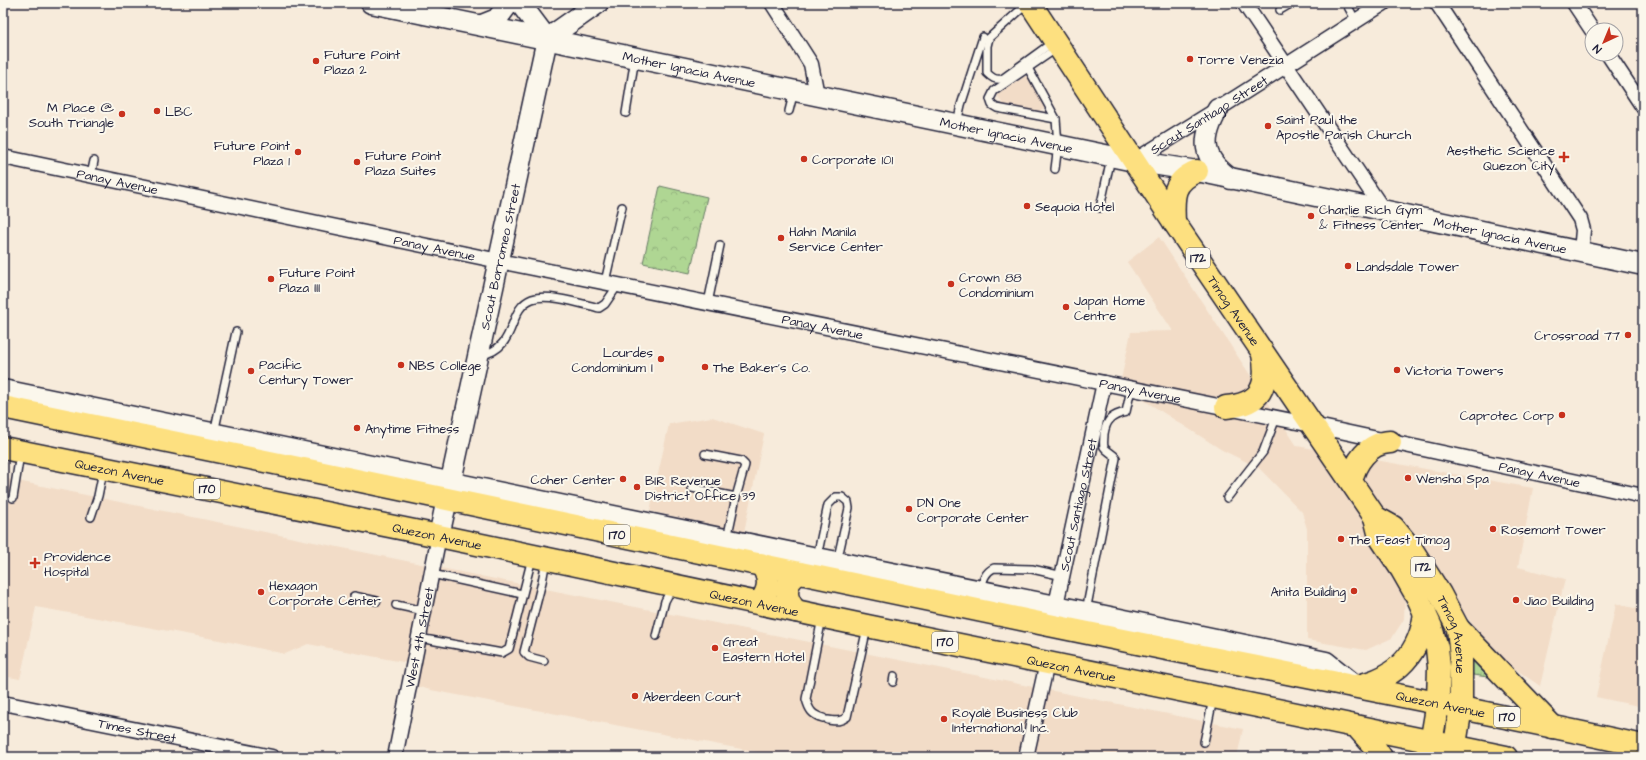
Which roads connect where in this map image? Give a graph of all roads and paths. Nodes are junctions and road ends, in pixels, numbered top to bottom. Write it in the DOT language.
graph roads {
  1 [pos="371,3"];
  2 [pos="509,3"];
  3 [pos="520,3"];
  4 [pos="598,3"];
  5 [pos="772,3"];
  6 [pos="1030,3"];
  7 [pos="1244,3"];
  8 [pos="1292,3"];
  9 [pos="1346,3"];
  10 [pos="1384,3"];
  11 [pos="1437,3"];
  12 [pos="1574,3"];
  13 [pos="1280,10"];
  14 [pos="1356,21"];
  15 [pos="1587,22"];
  16 [pos="482,25"];
  17 [pos="983,36"];
  18 [pos="547,39"];
  19 [pos="1057,43"];
  20 [pos="635,58"];
  21 [pos="1613,62"];
  22 [pos="1287,66"];
  23 [pos="1028,68"];
  24 [pos="794,91"];
  25 [pos="817,95"];
  26 [pos="1643,107"];
  27 [pos="1218,109"];
  28 [pos="790,111"];
  29 [pos="626,113"];
  30 [pos="1056,118"];
  31 [pos="957,124"];
  32 [pos="1058,144"];
  33 [pos="1112,156"];
  34 [pos="3,157"];
  35 [pos="1134,160"];
  36 [pos="94,161"];
  37 [pos="1056,169"];
  38 [pos="1197,171"];
  39 [pos="91,176"];
  40 [pos="1231,179"];
  41 [pos="622,207"];
  42 [pos="1100,208"];
  43 [pos="1384,211"];
  44 [pos="1174,222"];
  45 [pos="720,245"];
  46 [pos="1581,252"];
  47 [pos="499,261"];
  48 [pos="1643,265"];
  49 [pos="611,283"];
  50 [pos="708,303"];
  51 [pos="236,332"];
  52 [pos="1263,354"];
  53 [pos="479,356"];
  54 [pos="1104,383"];
  55 [pos="1131,388"];
  56 [pos="3,390"];
  57 [pos="3,408"];
  58 [pos="1226,408"];
  59 [pos="1276,418"];
  60 [pos="1312,425"];
  61 [pos="214,433"];
  62 [pos="1390,442"];
  63 [pos="12,450"];
  64 [pos="705,454"];
  65 [pos="103,468"];
  66 [pos="1350,481"];
  67 [pos="692,488"];
  68 [pos="1643,496"];
  69 [pos="736,497"];
  70 [pos="13,498"];
  71 [pos="1227,498"];
  72 [pos="445,509"];
  73 [pos="1375,516"];
  74 [pos="91,517"];
  75 [pos="727,539"];
  76 [pos="539,558"];
  77 [pos="817,558"];
  78 [pos="837,562"];
  79 [pos="761,564"];
  80 [pos="799,573"];
  81 [pos="432,574"];
  82 [pos="1062,576"];
  83 [pos="673,586"];
  84 [pos="980,591"];
  85 [pos="522,594"];
  86 [pos="354,596"];
  87 [pos="377,601"];
  88 [pos="759,603"];
  89 [pos="396,605"];
  90 [pos="424,611"];
  91 [pos="796,611"];
  92 [pos="1086,612"];
  93 [pos="1425,612"];
  94 [pos="822,616"];
  95 [pos="1054,616"];
  96 [pos="868,626"];
  97 [pos="1458,628"];
  98 [pos="656,636"];
  99 [pos="419,638"];
  100 [pos="544,661"];
  101 [pos="1047,663"];
  102 [pos="1356,686"];
  103 [pos="1214,697"];
  104 [pos="1438,702"];
  105 [pos="3,703"];
  106 [pos="1461,707"];
  107 [pos="1553,726"];
  108 [pos="1357,727"];
  109 [pos="1204,742"];
  110 [pos="1643,746"];
  111 [pos="1429,750"];
  112 [pos="1454,752"];
  113 [pos="272,757"];
  114 [pos="395,757"];
  115 [pos="1026,757"];
  116 [pos="1381,757"];
  117 [pos="1506,757"];
  1 -- 16 [label="street, Mother Ignacia Avenue"];
  2 -- 16 [label="street"];
  3 -- 18 [label="street"];
  4 -- 18 [label="street"];
  5 -- 25 [label="street"];
  6 -- 19 [label="main road, Timog Avenue / 172"];
  6 -- 19 [label="lane"];
  7 -- 22 [label="street"];
  8 -- 13 [label="lane"];
  9 -- 14 [label="lane"];
  10 -- 14 [label="street, Scout Santiago Street"];
  11 -- 46 [label="street"];
  12 -- 15 [label="street"];
  14 -- 22 [label="street, Scout Santiago Street"];
  16 -- 18 [label="street, Mother Ignacia Avenue"];
  17 -- 31 [label="lane"];
  18 -- 20 [label="street, Mother Ignacia Avenue"];
  18 -- 47 [label="street, Scout Borromeo Street"];
  19 -- 23 [label="lane"];
  19 -- 35 [label="main road, Timog Avenue / 172"];
  20 -- 24 [label="street, Mother Ignacia Avenue"];
  20 -- 29 [label="lane"];
  21 -- 26 [label="street"];
  22 -- 27 [label="street, Scout Santiago Street"];
  22 -- 43 [label="street"];
  23 -- 30 [label="lane"];
  23 -- 30 [label="lane"];
  24 -- 25 [label="street, Mother Ignacia Avenue"];
  24 -- 28 [label="lane"];
  25 -- 31 [label="street, Mother Ignacia Avenue"];
  27 -- 35 [label="street, Scout Santiago Street"];
  27 -- 40 [label="street"];
  30 -- 32 [label="lane"];
  31 -- 32 [label="street, Mother Ignacia Avenue"];
  32 -- 33 [label="street, Mother Ignacia Avenue"];
  32 -- 37 [label="lane"];
  33 -- 35 [label="street, Mother Ignacia Avenue"];
  33 -- 42 [label="lane"];
  34 -- 39 [label="street, Panay Avenue"];
  35 -- 38 [label="street, Mother Ignacia Avenue"];
  35 -- 44 [label="main road, Timog Avenue / 172"];
  36 -- 39 [label="lane"];
  38 -- 40 [label="street, Mother Ignacia Avenue"];
  38 -- 44 [label="main road"];
  39 -- 47 [label="street, Panay Avenue"];
  40 -- 43 [label="street, Mother Ignacia Avenue"];
  41 -- 49 [label="lane"];
  43 -- 46 [label="street, Mother Ignacia Avenue"];
  44 -- 52 [label="main road, Timog Avenue / 172"];
  45 -- 50 [label="lane"];
  46 -- 48 [label="street, Mother Ignacia Avenue"];
  47 -- 49 [label="street, Panay Avenue"];
  47 -- 53 [label="street, Scout Borromeo Street"];
  49 -- 50 [label="street, Panay Avenue"];
  49 -- 53 [label="lane"];
  50 -- 54 [label="street, Panay Avenue"];
  51 -- 61 [label="lane"];
  52 -- 58 [label="main road"];
  52 -- 60 [label="main road, Timog Avenue / 172"];
  53 -- 72 [label="street, Scout Borromeo Street"];
  54 -- 55 [label="street, Panay Avenue"];
  54 -- 82 [label="street, Scout Santiago Street"];
  55 -- 58 [label="street, Panay Avenue"];
  55 -- 92 [label="lane"];
  56 -- 61 [label="street, Quezon Avenue / 170"];
  57 -- 72 [label="main road, Quezon Avenue / 170"];
  58 -- 59 [label="street, Panay Avenue"];
  59 -- 60 [label="street, Panay Avenue"];
  59 -- 71 [label="lane"];
  60 -- 62 [label="street, Panay Avenue"];
  60 -- 66 [label="main road, Timog Avenue / 172"];
  61 -- 72 [label="street, Quezon Avenue / 170"];
  62 -- 66 [label="main road"];
  62 -- 68 [label="street, Panay Avenue"];
  63 -- 65 [label="main road, Quezon Avenue / 170"];
  63 -- 70 [label="lane"];
  64 -- 69 [label="lane"];
  65 -- 72 [label="main road, Quezon Avenue / 170"];
  65 -- 74 [label="lane"];
  66 -- 73 [label="main road, Timog Avenue / 172"];
  67 -- 69 [label="lane"];
  69 -- 75 [label="lane"];
  72 -- 75 [label="street, Quezon Avenue / 170"];
  72 -- 76 [label="main road, Quezon Avenue / 170"];
  72 -- 79 [label="main road, Quezon Avenue / 170"];
  72 -- 81 [label="street, West 4th Street"];
  73 -- 93 [label="main road, Timog Avenue / 172"];
  73 -- 97 [label="main road, Timog Avenue / 172"];
  75 -- 77 [label="street, Quezon Avenue / 170"];
  76 -- 83 [label="main road, Quezon Avenue / 170"];
  76 -- 85 [label="lane"];
  76 -- 100 [label="lane"];
  77 -- 78 [label="street, Quezon Avenue / 170"];
  77 -- 78 [label="lane"];
  78 -- 84 [label="street, Quezon Avenue / 170"];
  79 -- 80 [label="main road, Quezon Avenue / 170"];
  79 -- 88 [label="main road"];
  80 -- 91 [label="main road"];
  80 -- 95 [label="main road, Quezon Avenue / 170"];
  81 -- 85 [label="lane"];
  81 -- 90 [label="street, West 4th Street"];
  82 -- 84 [label="lane"];
  82 -- 95 [label="street, Scout Santiago Street"];
  83 -- 88 [label="main road, Quezon Avenue / 170"];
  83 -- 98 [label="lane"];
  84 -- 95 [label="street, Quezon Avenue / 170"];
  85 -- 99 [label="lane"];
  86 -- 87 [label="lane"];
  88 -- 91 [label="main road, Quezon Avenue / 170"];
  89 -- 90 [label="lane"];
  90 -- 99 [label="street, West 4th Street"];
  91 -- 94 [label="main road, Quezon Avenue / 170"];
  92 -- 95 [label="street, Quezon Avenue / 170"];
  92 -- 102 [label="street, Quezon Avenue / 170"];
  93 -- 102 [label="main road"];
  93 -- 104 [label="main road, Timog Avenue / 172"];
  94 -- 96 [label="main road, Quezon Avenue / 170"];
  94 -- 96 [label="lane"];
  95 -- 102 [label="main road, Quezon Avenue / 170"];
  96 -- 101 [label="main road, Quezon Avenue / 170"];
  97 -- 106 [label="main road, Timog Avenue / 172"];
  97 -- 107 [label="main road"];
  99 -- 114 [label="street, West 4th Street"];
  101 -- 103 [label="main road, Quezon Avenue / 170"];
  101 -- 115 [label="street"];
  102 -- 104 [label="main road, Quezon Avenue / 170"];
  103 -- 108 [label="main road, Quezon Avenue / 170"];
  103 -- 109 [label="lane"];
  104 -- 106 [label="main road, Quezon Avenue / 170"];
  104 -- 111 [label="main road, Timog Avenue"];
  105 -- 113 [label="street, Times Street"];
  106 -- 107 [label="main road, Quezon Avenue / 170"];
  106 -- 112 [label="main road, Timog Avenue"];
  107 -- 110 [label="main road, Quezon Avenue / 170"];
  108 -- 111 [label="main road, Quezon Avenue / 170"];
  108 -- 116 [label="main road"];
  111 -- 112 [label="main road, Quezon Avenue / 170"];
  112 -- 117 [label="main road, Quezon Avenue / 170"];
}
